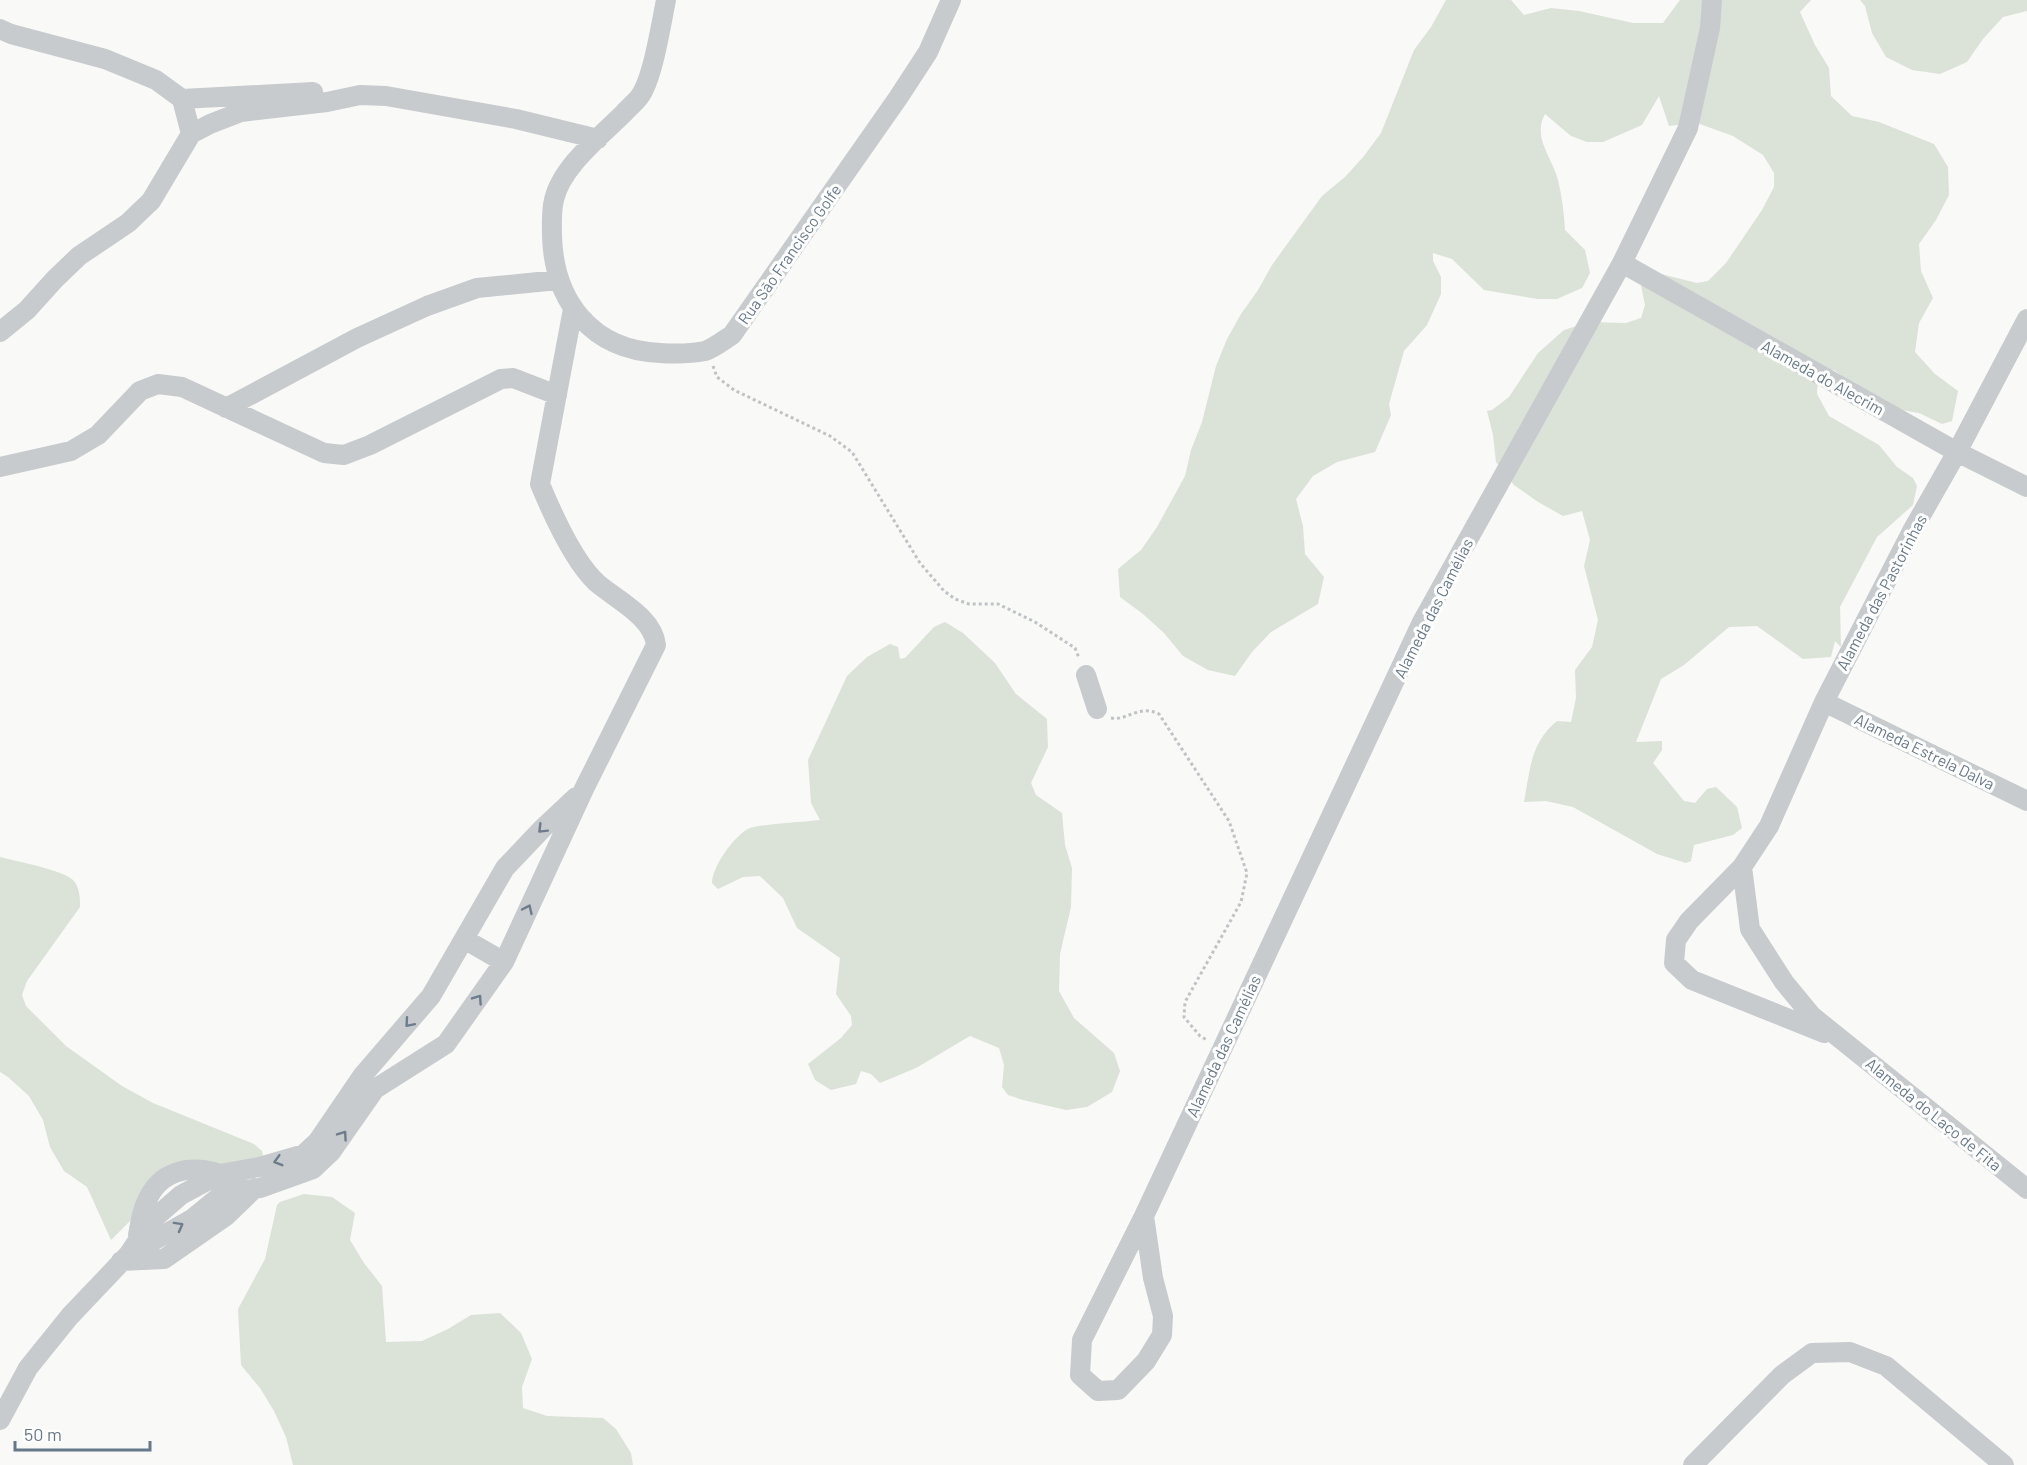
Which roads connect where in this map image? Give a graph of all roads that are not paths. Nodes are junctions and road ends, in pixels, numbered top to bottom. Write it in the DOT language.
graph roads {
  1 [pos="666,0"];
  2 [pos="951,0"];
  3 [pos="1712,0"];
  4 [pos="0,29"];
  5 [pos="360,95"];
  6 [pos="182,99"];
  7 [pos="191,134"];
  8 [pos="598,139"];
  9 [pos="1622,263"];
  10 [pos="558,280"];
  11 [pos="573,309"];
  12 [pos="2027,319"];
  13 [pos="0,332"];
  14 [pos="557,395"];
  15 [pos="222,405"];
  16 [pos="1957,452"];
  17 [pos="0,467"];
  18 [pos="2027,487"];
  19 [pos="1086,675"];
  20 [pos="1824,702"];
  21 [pos="1097,709"];
  22 [pos="584,789"];
  23 [pos="2027,801"];
  24 [pos="1742,867"];
  25 [pos="464,939"];
  26 [pos="504,962"];
  27 [pos="1674,963"];
  28 [pos="1840,1040"];
  29 [pos="2027,1189"];
  30 [pos="1144,1216"];
  31 [pos="128,1253"];
  32 [pos="0,1420"];
  33 [pos="1996,1463"];
  34 [pos="1693,1465"];
  1 -- 8 [label="street, Rua São Francisco Golfe"];
  2 -- 11 [label="street, Rua São Francisco Golfe"];
  3 -- 9 [label="street, Alameda das Camélias"];
  4 -- 6 [label="street"];
  5 -- 6 [label="street"];
  5 -- 7 [label="street"];
  5 -- 8 [label="street"];
  6 -- 7 [label="street"];
  7 -- 13 [label="street"];
  8 -- 10 [label="street, Rua São Francisco Golfe"];
  9 -- 16 [label="street, Alameda do Alecrim"];
  9 -- 30 [label="street, Alameda das Camélias"];
  10 -- 11 [label="street, Rua São Francisco Golfe"];
  10 -- 15 [label="street"];
  11 -- 14 [label="street"];
  12 -- 16 [label="street, Alameda das Pastorinhas"];
  14 -- 15 [label="street"];
  14 -- 22 [label="street"];
  15 -- 17 [label="street"];
  16 -- 18 [label="street, Alameda do Alecrim"];
  16 -- 20 [label="street, Alameda das Pastorinhas"];
  19 -- 21 [label="street"];
  20 -- 23 [label="street, Alameda Estrela Dalva"];
  20 -- 24 [label="street, Alameda das Pastorinhas"];
  22 -- 25 [label="street, one-way"];
  26 -- 22 [label="street, one-way"];
  24 -- 27 [label="street, Alameda das Pastorinhas"];
  24 -- 28 [label="street, Alameda do Laço de Fita"];
  25 -- 26 [label="street"];
  25 -- 31 [label="street, one-way"];
  31 -- 26 [label="street, one-way"];
  27 -- 28 [label="street, Alameda do Laço de Fita"];
  28 -- 29 [label="street, Alameda do Laço de Fita"];
  30 -- 30 [label="street, Alameda das Camélias"];
  31 -- 32 [label="street"];
  33 -- 34 [label="street"];
}
